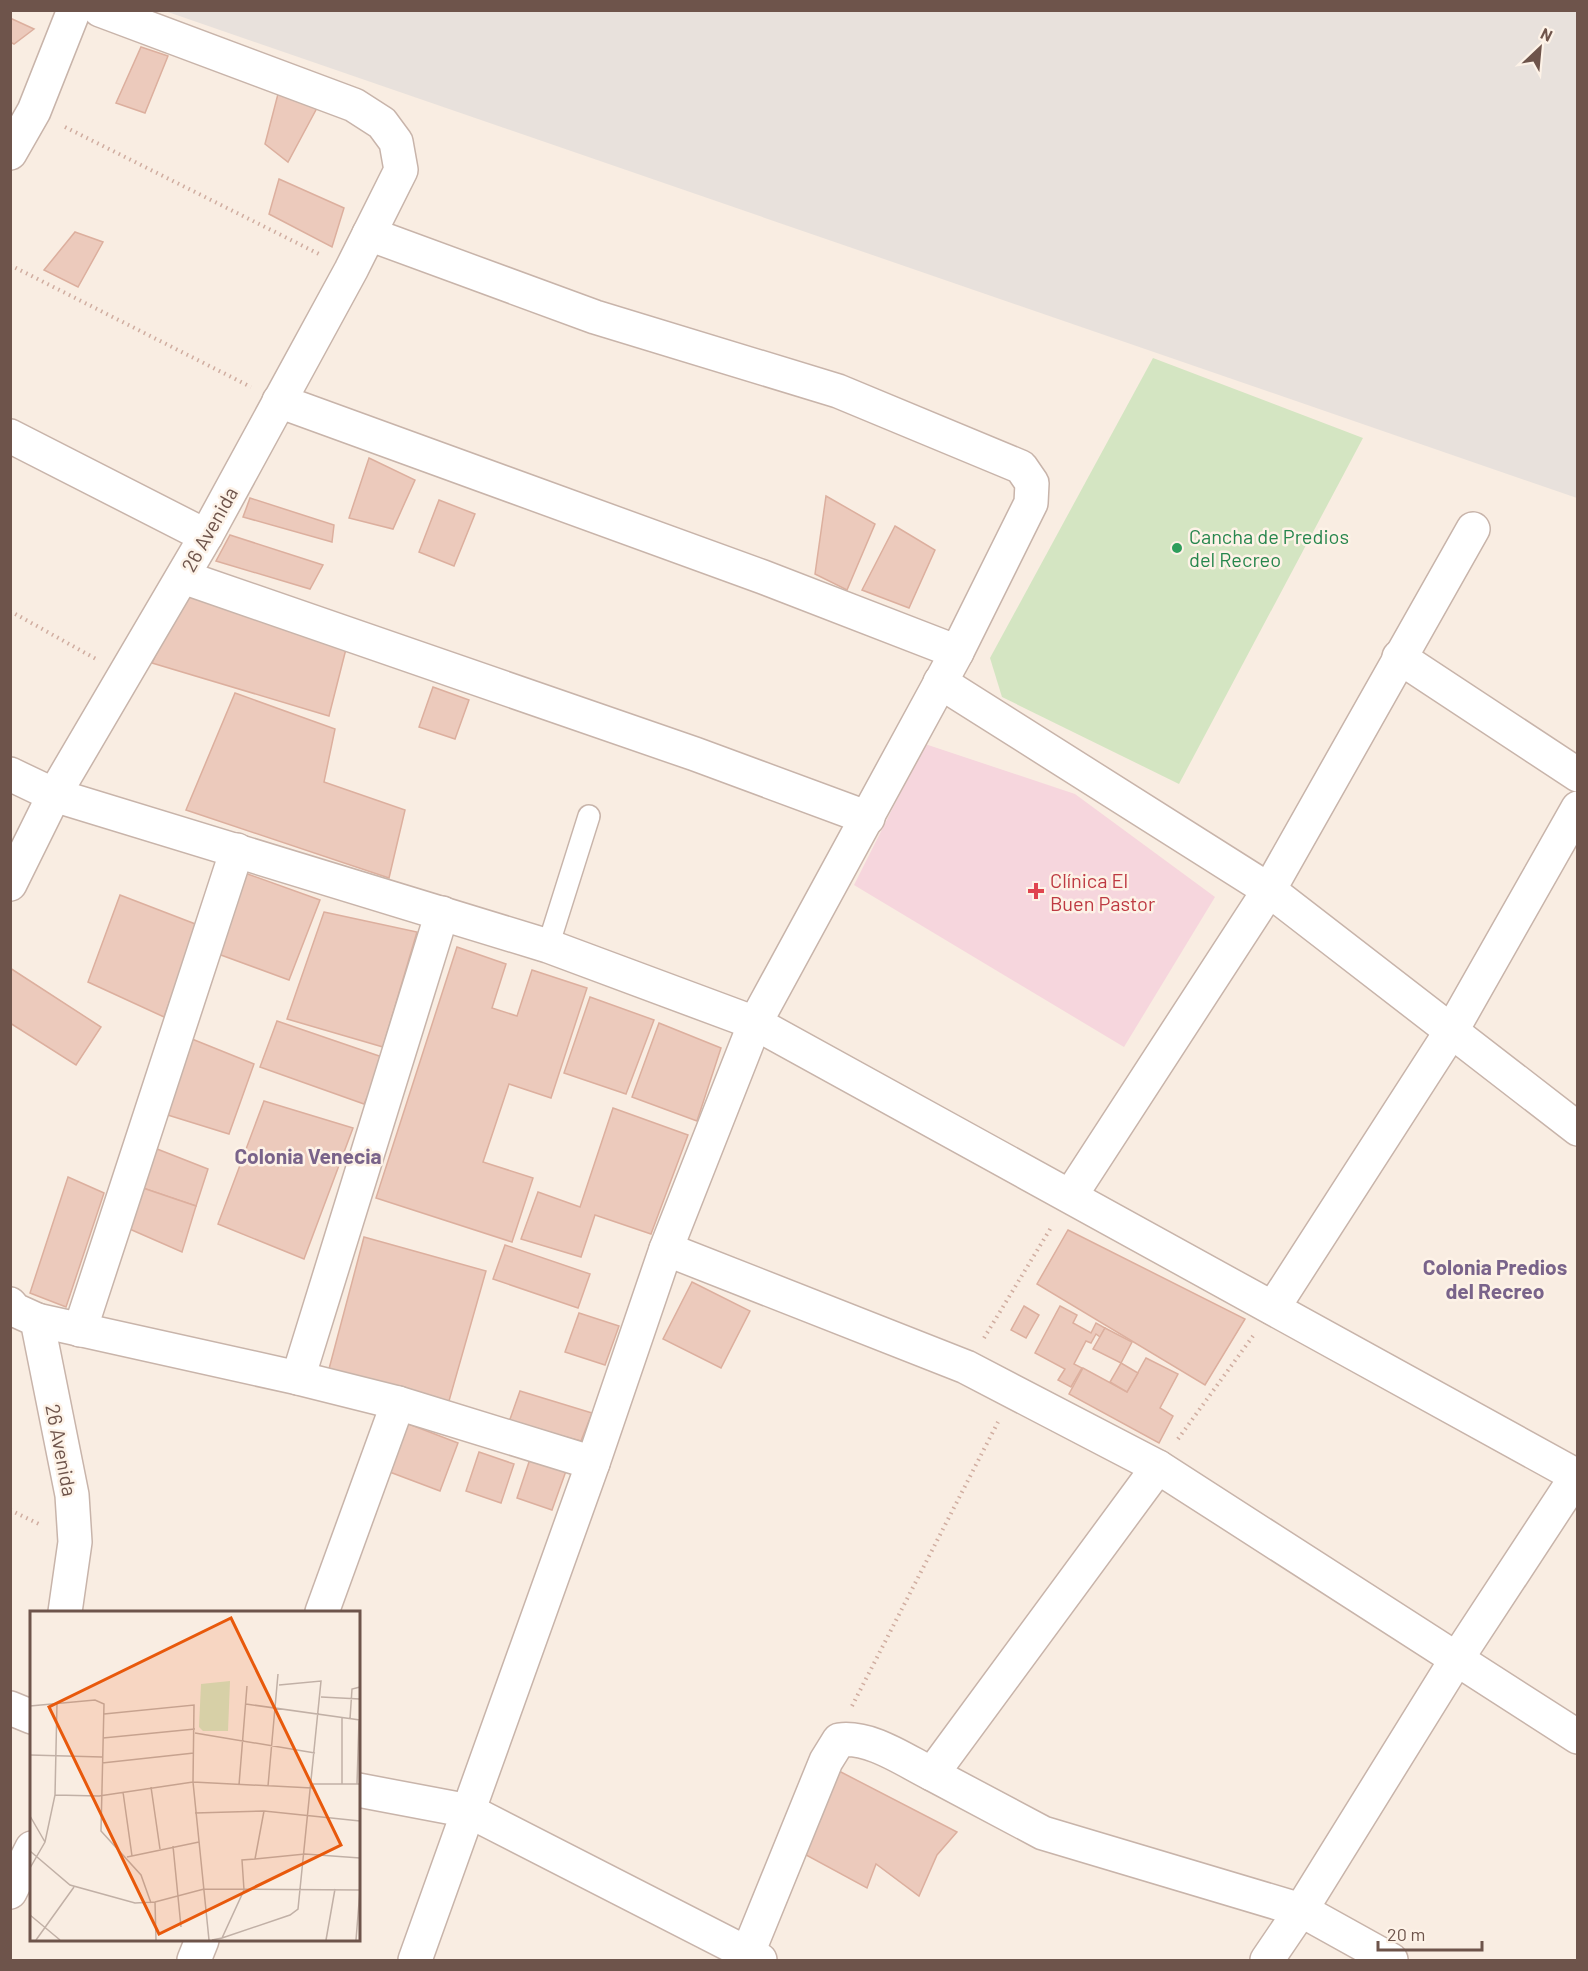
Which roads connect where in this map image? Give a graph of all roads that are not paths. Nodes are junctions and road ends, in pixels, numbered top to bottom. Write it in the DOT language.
graph roads {
  1 [pos="74,10"];
  2 [pos="100,10"];
  3 [pos="10,153"];
  4 [pos="369,234"];
  5 [pos="279,401"];
  6 [pos="10,436"];
  7 [pos="1473,529"];
  8 [pos="206,536"];
  9 [pos="183,577"];
  10 [pos="957,652"];
  11 [pos="1399,657"];
  12 [pos="940,682"];
  13 [pos="10,774"];
  14 [pos="1578,775"];
  15 [pos="54,795"];
  16 [pos="1578,808"];
  17 [pos="589,816"];
  18 [pos="868,818"];
  19 [pos="237,850"];
  20 [pos="10,884"];
  21 [pos="1269,890"];
  22 [pos="442,913"];
  23 [pos="548,946"];
  24 [pos="755,1023"];
  25 [pos="1452,1030"];
  26 [pos="1578,1129"];
  27 [pos="1071,1195"];
  28 [pos="666,1249"];
  29 [pos="1273,1308"];
  30 [pos="24,1312"];
  31 [pos="80,1330"];
  32 [pos="298,1378"];
  33 [pos="398,1403"];
  34 [pos="593,1463"];
  35 [pos="1158,1467"];
  36 [pos="1577,1475"];
  37 [pos="65,1611"];
  38 [pos="322,1611"];
  39 [pos="1456,1660"];
  40 [pos="10,1708"];
  41 [pos="30,1716"];
  42 [pos="1578,1737"];
  43 [pos="932,1774"];
  44 [pos="360,1791"];
  45 [pos="469,1811"];
  46 [pos="30,1852"];
  47 [pos="10,1892"];
  48 [pos="1301,1910"];
  49 [pos="202,1941"];
  50 [pos="749,1959"];
  51 [pos="194,1960"];
  52 [pos="415,1960"];
  53 [pos="1268,1960"];
  54 [pos="1391,1960"];
  1 -- 3 [label="street"];
  2 -- 4 [label="street, 26 Avenida"];
  4 -- 5 [label="street, 26 Avenida"];
  4 -- 10 [label="street"];
  5 -- 8 [label="street, 26 Avenida"];
  5 -- 10 [label="street"];
  6 -- 8 [label="street"];
  7 -- 11 [label="street"];
  8 -- 9 [label="street, 26 Avenida"];
  9 -- 15 [label="street, 26 Avenida"];
  9 -- 18 [label="street"];
  10 -- 12 [label="street"];
  11 -- 14 [label="street"];
  11 -- 21 [label="street"];
  12 -- 18 [label="street"];
  12 -- 21 [label="street"];
  13 -- 15 [label="street"];
  15 -- 19 [label="street"];
  15 -- 20 [label="street, 26 Avenida"];
  16 -- 25 [label="street"];
  17 -- 23 [label="lane"];
  18 -- 24 [label="street"];
  19 -- 22 [label="street"];
  19 -- 31 [label="street"];
  21 -- 25 [label="street"];
  21 -- 27 [label="street"];
  22 -- 23 [label="street"];
  22 -- 32 [label="street"];
  23 -- 24 [label="street"];
  24 -- 27 [label="street"];
  24 -- 28 [label="street"];
  25 -- 26 [label="street"];
  25 -- 29 [label="street"];
  27 -- 29 [label="street"];
  28 -- 34 [label="street"];
  28 -- 35 [label="street"];
  29 -- 36 [label="street"];
  30 -- 31 [label="street"];
  30 -- 37 [label="street, 26 Avenida"];
  31 -- 32 [label="street"];
  32 -- 33 [label="street"];
  33 -- 34 [label="street"];
  33 -- 38 [label="street"];
  34 -- 45 [label="street"];
  35 -- 39 [label="street"];
  35 -- 43 [label="street"];
  36 -- 39 [label="street"];
  39 -- 42 [label="street"];
  39 -- 48 [label="street"];
  40 -- 41 [label="street"];
  43 -- 48 [label="street"];
  43 -- 50 [label="street"];
  44 -- 45 [label="street"];
  45 -- 50 [label="street"];
  45 -- 52 [label="street"];
  46 -- 47 [label="street"];
  48 -- 53 [label="street"];
  48 -- 54 [label="street"];
  49 -- 51 [label="street"];
}
